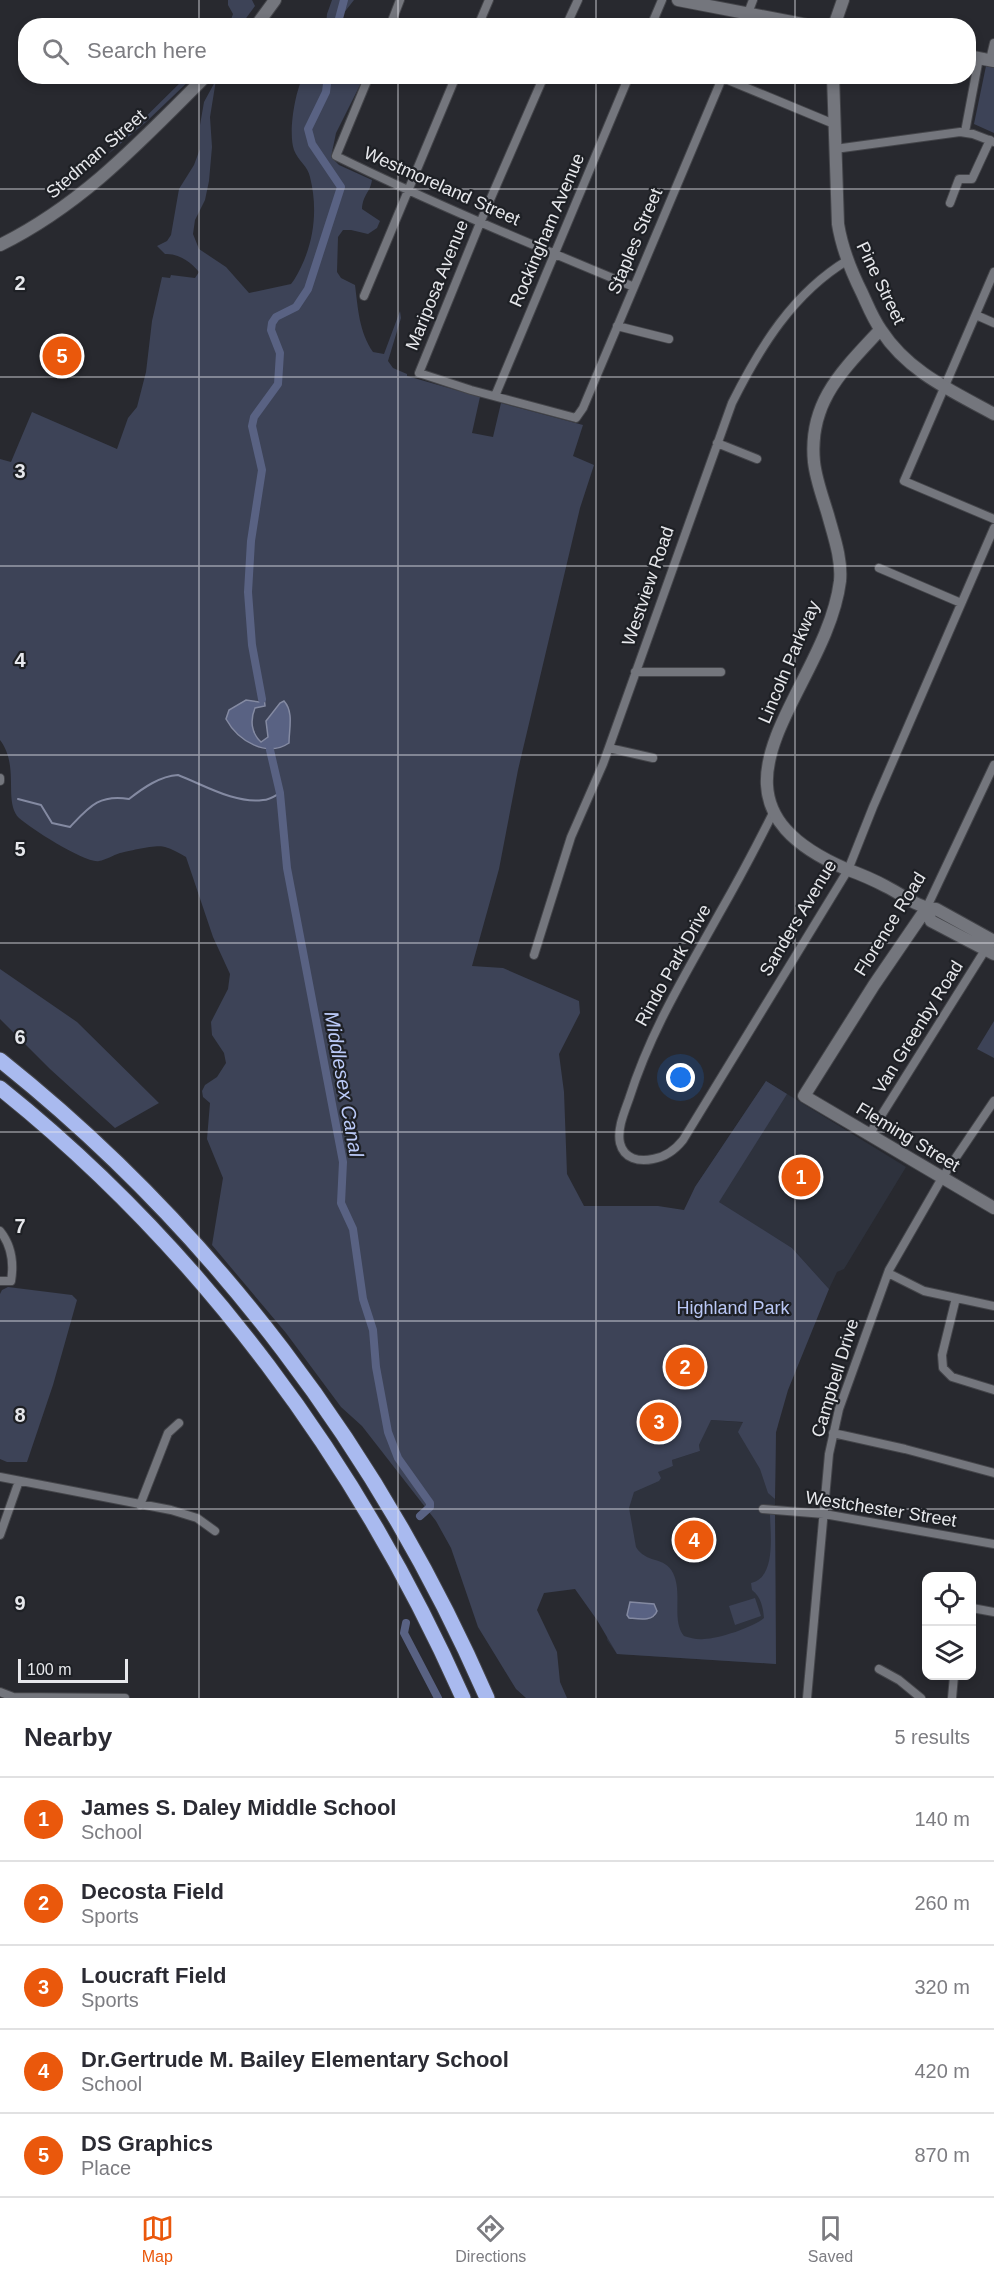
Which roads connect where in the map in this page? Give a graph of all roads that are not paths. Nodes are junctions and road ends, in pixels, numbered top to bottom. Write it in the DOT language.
graph roads {
  1 [pos="275,0"];
  2 [pos="400,0"];
  3 [pos="489,0"];
  4 [pos="578,0"];
  5 [pos="662,0"];
  6 [pos="678,0"];
  7 [pos="753,0"];
  8 [pos="843,0"];
  9 [pos="748,13"];
  10 [pos="262,18"];
  11 [pos="393,18"];
  12 [pos="481,18"];
  13 [pos="570,18"];
  14 [pos="654,18"];
  15 [pos="746,18"];
  16 [pos="773,18"];
  17 [pos="837,18"];
  18 [pos="994,44"];
  19 [pos="983,59"];
  20 [pos="198,84"];
  21 [pos="366,84"];
  22 [pos="453,84"];
  23 [pos="541,84"];
  24 [pos="626,84"];
  25 [pos="720,84"];
  26 [pos="740,84"];
  27 [pos="833,84"];
  28 [pos="834,124"];
  29 [pos="965,132"];
  30 [pos="992,141"];
  31 [pos="835,149"];
  32 [pos="408,191"];
  33 [pos="950,202"];
  34 [pos="480,223"];
  35 [pos="0,245"];
  36 [pos="554,254"];
  37 [pos="848,260"];
  38 [pos="994,272"];
  39 [pos="634,286"];
  40 [pos="364,296"];
  41 [pos="976,315"];
  42 [pos="994,322"];
  43 [pos="617,326"];
  44 [pos="880,330"];
  45 [pos="669,339"];
  46 [pos="945,387"];
  47 [pos="495,396"];
  48 [pos="994,414"];
  49 [pos="717,443"];
  50 [pos="757,459"];
  51 [pos="994,519"];
  52 [pos="994,528"];
  53 [pos="879,568"];
  54 [pos="962,603"];
  55 [pos="635,672"];
  56 [pos="721,672"];
  57 [pos="609,748"];
  58 [pos="653,758"];
  59 [pos="994,765"];
  60 [pos="773,813"];
  61 [pos="848,870"];
  62 [pos="926,909"];
  63 [pos="992,944"];
  64 [pos="534,956"];
  65 [pos="0,1060"];
  66 [pos="0,1088"];
  67 [pos="804,1095"];
  68 [pos="994,1101"];
  69 [pos="869,1135"];
  70 [pos="620,1140"];
  71 [pos="942,1178"];
  72 [pos="994,1208"];
  73 [pos="0,1231"];
  74 [pos="888,1273"];
  75 [pos="0,1281"];
  76 [pos="956,1298"];
  77 [pos="994,1306"];
  78 [pos="994,1390"];
  79 [pos="179,1423"];
  80 [pos="833,1433"];
  81 [pos="994,1473"];
  82 [pos="0,1477"];
  83 [pos="19,1481"];
  84 [pos="140,1505"];
  85 [pos="763,1509"];
  86 [pos="824,1514"];
  87 [pos="215,1531"];
  88 [pos="0,1535"];
  89 [pos="994,1544"];
  90 [pos="976,1609"];
  91 [pos="994,1612"];
  92 [pos="441,1650"];
  93 [pos="879,1669"];
  94 [pos="953,1680"];
  95 [pos="0,1692"];
  96 [pos="125,1698"];
  97 [pos="458,1698"];
  98 [pos="463,1698"];
  99 [pos="487,1698"];
  100 [pos="807,1698"];
  101 [pos="921,1698"];
  102 [pos="951,1698"];
  1 -- 10 [label="street"];
  2 -- 11 [label="street"];
  3 -- 12 [label="street"];
  4 -- 13 [label="street"];
  5 -- 14 [label="street"];
  6 -- 9 [label="street"];
  7 -- 9 [label="street"];
  8 -- 17 [label="street"];
  9 -- 15 [label="street"];
  9 -- 16 [label="street"];
  18 -- 19 [label="street"];
  19 -- 29 [label="street"];
  20 -- 35 [label="street, Stedman Street"];
  21 -- 32 [label="street, Westmoreland Street"];
  22 -- 32 [label="street"];
  23 -- 34 [label="street, Mariposa Avenue"];
  24 -- 36 [label="street, Rockingham Avenue"];
  25 -- 39 [label="street, Staples Street"];
  26 -- 28 [label="street"];
  27 -- 28 [label="street, Pine Street"];
  28 -- 31 [label="street, Pine Street"];
  29 -- 30 [label="street"];
  29 -- 31 [label="street"];
  30 -- 33 [label="street"];
  31 -- 37 [label="street, Pine Street"];
  32 -- 34 [label="street, Westmoreland Street"];
  32 -- 40 [label="street"];
  34 -- 36 [label="street, Westmoreland Street"];
  34 -- 47 [label="street, Mariposa Avenue"];
  36 -- 39 [label="street, Westmoreland Street"];
  36 -- 47 [label="street, Rockingham Avenue"];
  37 -- 44 [label="street, Pine Street"];
  37 -- 49 [label="street, Westview Road"];
  38 -- 41 [label="street"];
  39 -- 43 [label="street, Staples Street"];
  41 -- 42 [label="street"];
  41 -- 46 [label="street"];
  43 -- 45 [label="street"];
  43 -- 47 [label="street, Staples Street"];
  44 -- 46 [label="street, Pine Street"];
  44 -- 60 [label="street, Lincoln Parkway"];
  46 -- 48 [label="street, Pine Street"];
  46 -- 51 [label="street"];
  49 -- 50 [label="street"];
  49 -- 55 [label="street, Westview Road"];
  52 -- 54 [label="street, Sanders Avenue"];
  53 -- 54 [label="street"];
  54 -- 61 [label="street, Sanders Avenue"];
  55 -- 56 [label="street"];
  55 -- 57 [label="street, Westview Road"];
  57 -- 58 [label="street"];
  57 -- 64 [label="street, Westview Road"];
  59 -- 62 [label="street, Florence Road"];
  60 -- 61 [label="street, Lincoln Parkway"];
  60 -- 70 [label="street, Rindo Park Drive"];
  61 -- 62 [label="street, Lincoln Parkway"];
  61 -- 70 [label="street, Sanders Avenue"];
  62 -- 63 [label="street, Lincoln Parkway"];
  62 -- 67 [label="street, Florence Road"];
  63 -- 69 [label="street, Van Greenby Road"];
  65 -- 99 [label="highway"];
  66 -- 92 [label="highway"];
  67 -- 69 [label="street, Fleming Street"];
  68 -- 71 [label="street, Campbell Drive"];
  69 -- 71 [label="street, Fleming Street"];
  71 -- 72 [label="street, Fleming Street"];
  71 -- 74 [label="street, Campbell Drive"];
  73 -- 75 [label="street"];
  74 -- 76 [label="street"];
  74 -- 80 [label="street, Campbell Drive"];
  76 -- 77 [label="street"];
  76 -- 78 [label="street"];
  79 -- 84 [label="street"];
  80 -- 81 [label="street"];
  80 -- 86 [label="street, Campbell Drive"];
  82 -- 83 [label="street"];
  83 -- 84 [label="street"];
  83 -- 88 [label="street"];
  84 -- 87 [label="street"];
  85 -- 86 [label="street, Westchester Street"];
  86 -- 89 [label="street, Westchester Street"];
  86 -- 100 [label="street, Campbell Drive"];
  90 -- 91 [label="street"];
  92 -- 97 [label="highway"];
  92 -- 98 [label="highway"];
  93 -- 101 [label="street"];
  94 -- 102 [label="street"];
  95 -- 96 [label="street"];
}
